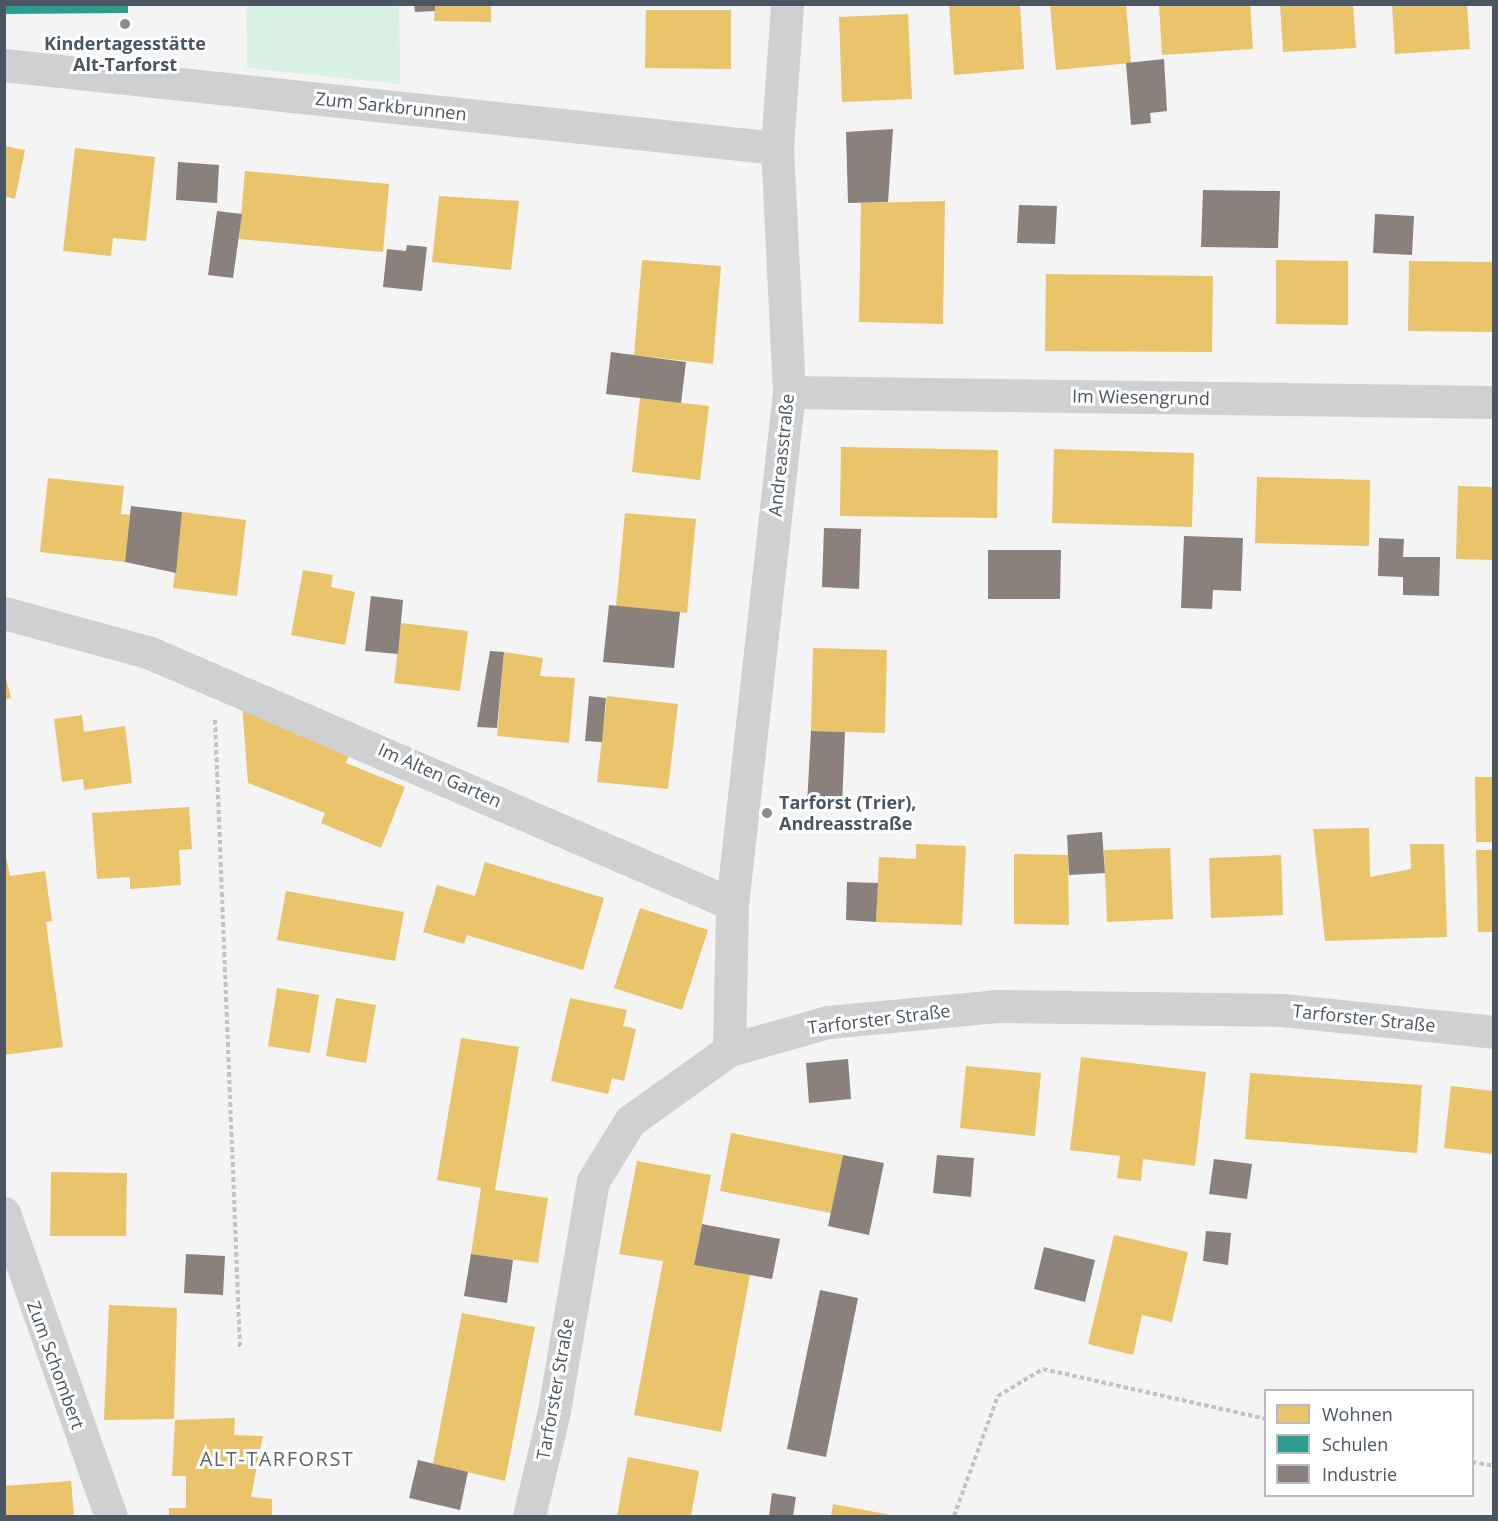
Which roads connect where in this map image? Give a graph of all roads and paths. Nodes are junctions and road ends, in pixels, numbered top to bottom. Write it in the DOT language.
graph roads {
  1 [pos="788,4"];
  2 [pos="4,65"];
  3 [pos="777,148"];
  4 [pos="789,392"];
  5 [pos="1494,402"];
  6 [pos="4,613"];
  7 [pos="213,678"];
  8 [pos="732,904"];
  9 [pos="1494,1032"];
  10 [pos="729,1050"];
  11 [pos="4,1213"];
  12 [pos="240,1348"];
  13 [pos="1264,1419"];
  14 [pos="1474,1462"];
  15 [pos="1494,1466"];
  16 [pos="111,1516"];
  17 [pos="529,1516"];
  18 [pos="954,1516"];
  1 -- 3 [label="street, Andreasstraße"];
  2 -- 3 [label="street, Zum Sarkbrunnen"];
  3 -- 4 [label="street, Andreasstraße"];
  4 -- 5 [label="street, Im Wiesengrund"];
  4 -- 8 [label="street, Andreasstraße"];
  6 -- 7 [label="street, Im Alten Garten"];
  7 -- 8 [label="street, Im Alten Garten"];
  7 -- 12 [label="path"];
  8 -- 10 [label="street"];
  9 -- 10 [label="street, Tarforster Straße"];
  10 -- 17 [label="street, Tarforster Straße"];
  11 -- 16 [label="street, Zum Schombert"];
  13 -- 18 [label="path"];
  14 -- 15 [label="path"];
}
